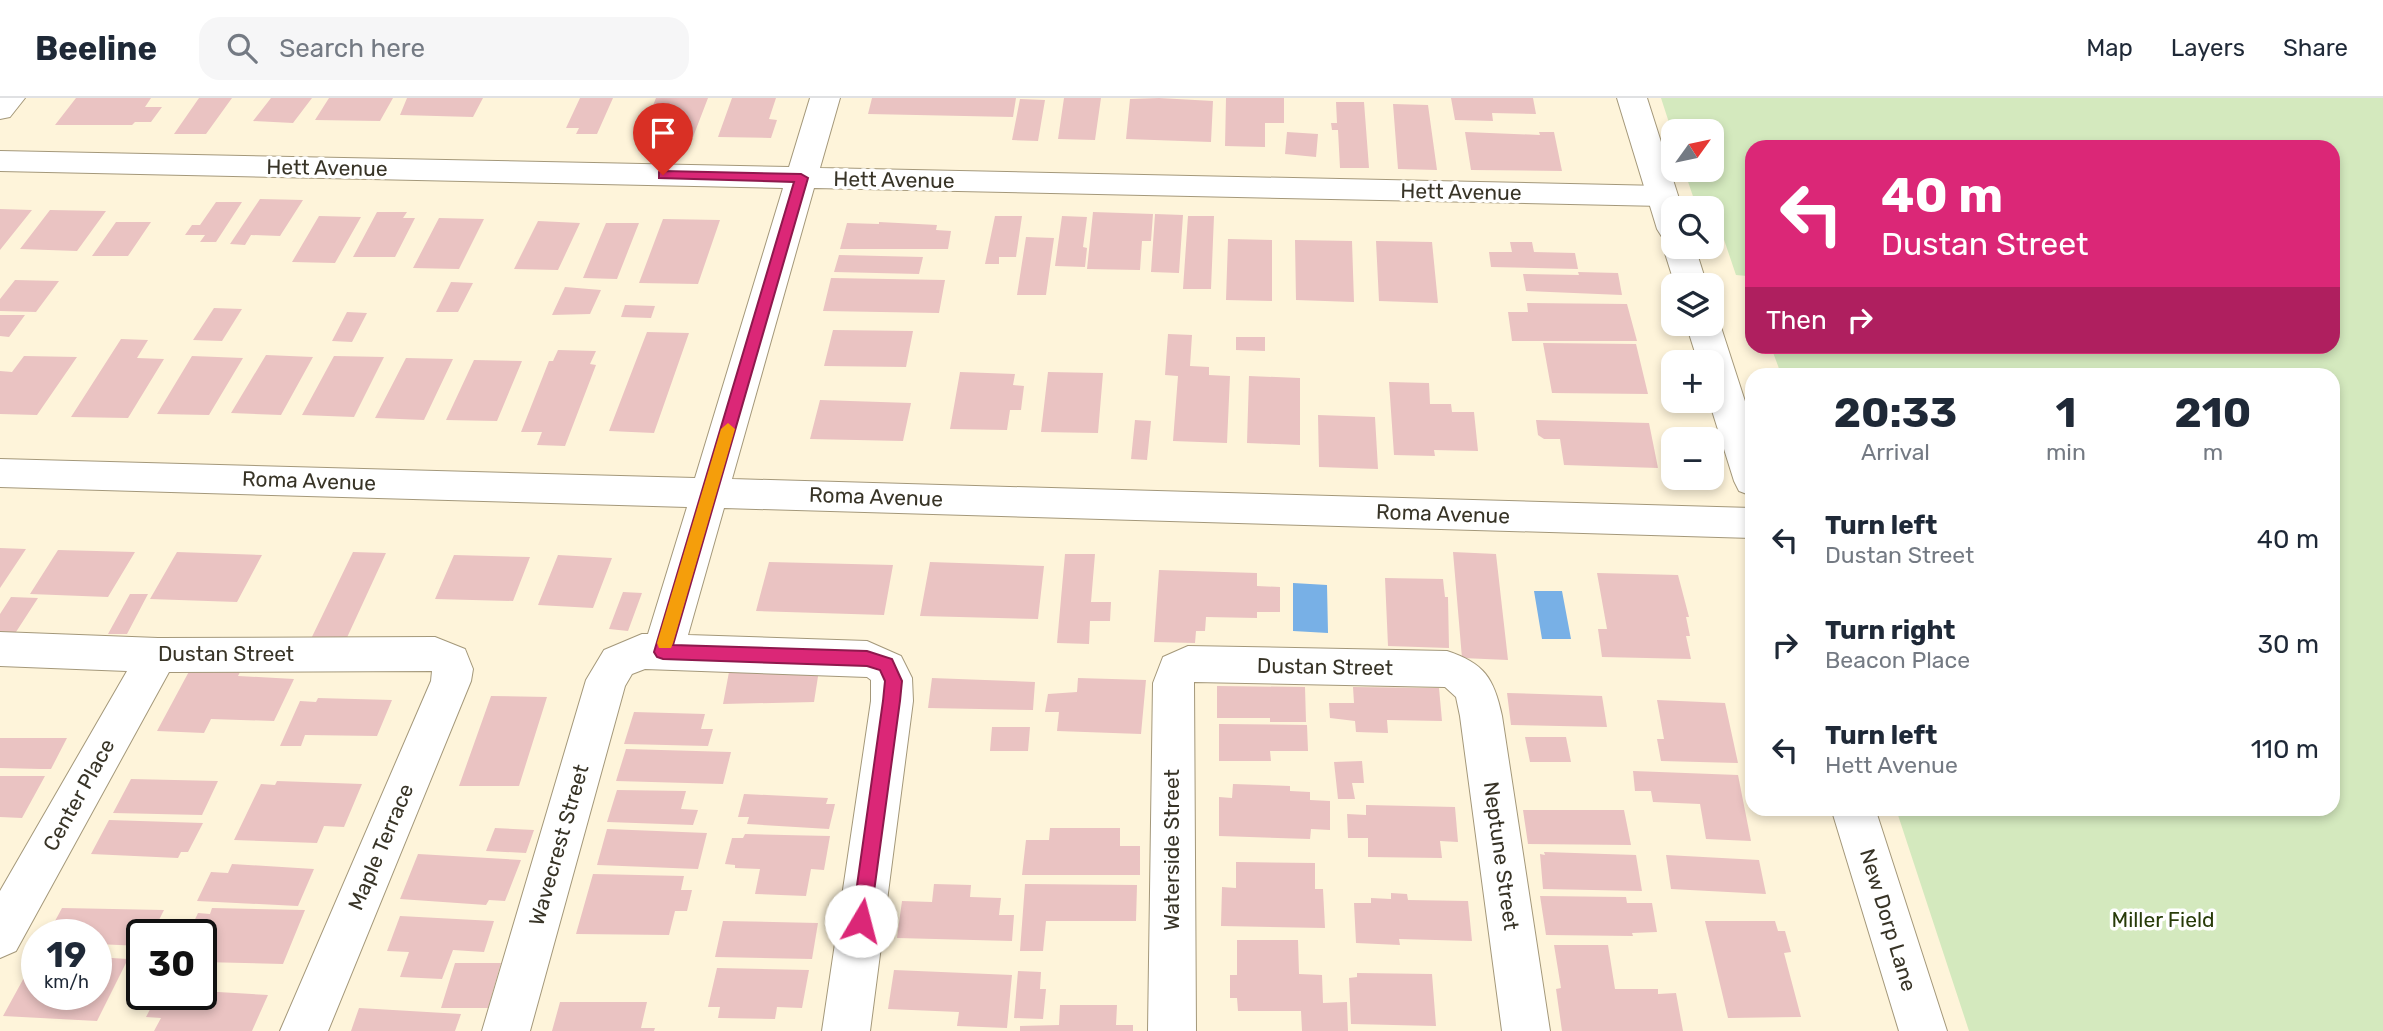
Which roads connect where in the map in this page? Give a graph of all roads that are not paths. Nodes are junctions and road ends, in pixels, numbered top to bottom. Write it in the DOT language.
graph roads {
  1 [pos="10,98"];
  2 [pos="825,98"];
  3 [pos="1632,98"];
  4 [pos="0,110"];
  5 [pos="0,162"];
  6 [pos="801,178"];
  7 [pos="1662,196"];
  8 [pos="1707,336"];
  9 [pos="1745,459"];
  10 [pos="0,473"];
  11 [pos="709,493"];
  12 [pos="1745,523"];
  13 [pos="0,649"];
  14 [pos="663,652"];
  15 [pos="158,654"];
  16 [pos="451,661"];
  17 [pos="1177,670"];
  18 [pos="1471,682"];
  19 [pos="1856,816"];
  20 [pos="0,935"];
  21 [pos="304,1031"];
  22 [pos="506,1031"];
  23 [pos="846,1031"];
  24 [pos="1172,1031"];
  25 [pos="1526,1031"];
  26 [pos="1923,1031"];
  1 -- 4 [label="street"];
  2 -- 6 [label="street"];
  3 -- 7 [label="street"];
  5 -- 6 [label="street, Hett Avenue"];
  6 -- 7 [label="street, Hett Avenue"];
  6 -- 11 [label="street"];
  8 -- 9 [label="street"];
  10 -- 11 [label="street, Roma Avenue"];
  11 -- 12 [label="street, Roma Avenue"];
  11 -- 14 [label="street"];
  13 -- 15 [label="street, Dustan Street"];
  14 -- 22 [label="street, Wavecrest Street"];
  14 -- 23 [label="street"];
  15 -- 16 [label="street, Dustan Street"];
  15 -- 20 [label="street, Center Place"];
  16 -- 21 [label="street, Maple Terrace"];
  17 -- 18 [label="street, Dustan Street"];
  17 -- 24 [label="street, Waterside Street"];
  18 -- 25 [label="street, Neptune Street"];
  19 -- 26 [label="street, New Dorp Lane"];
}
